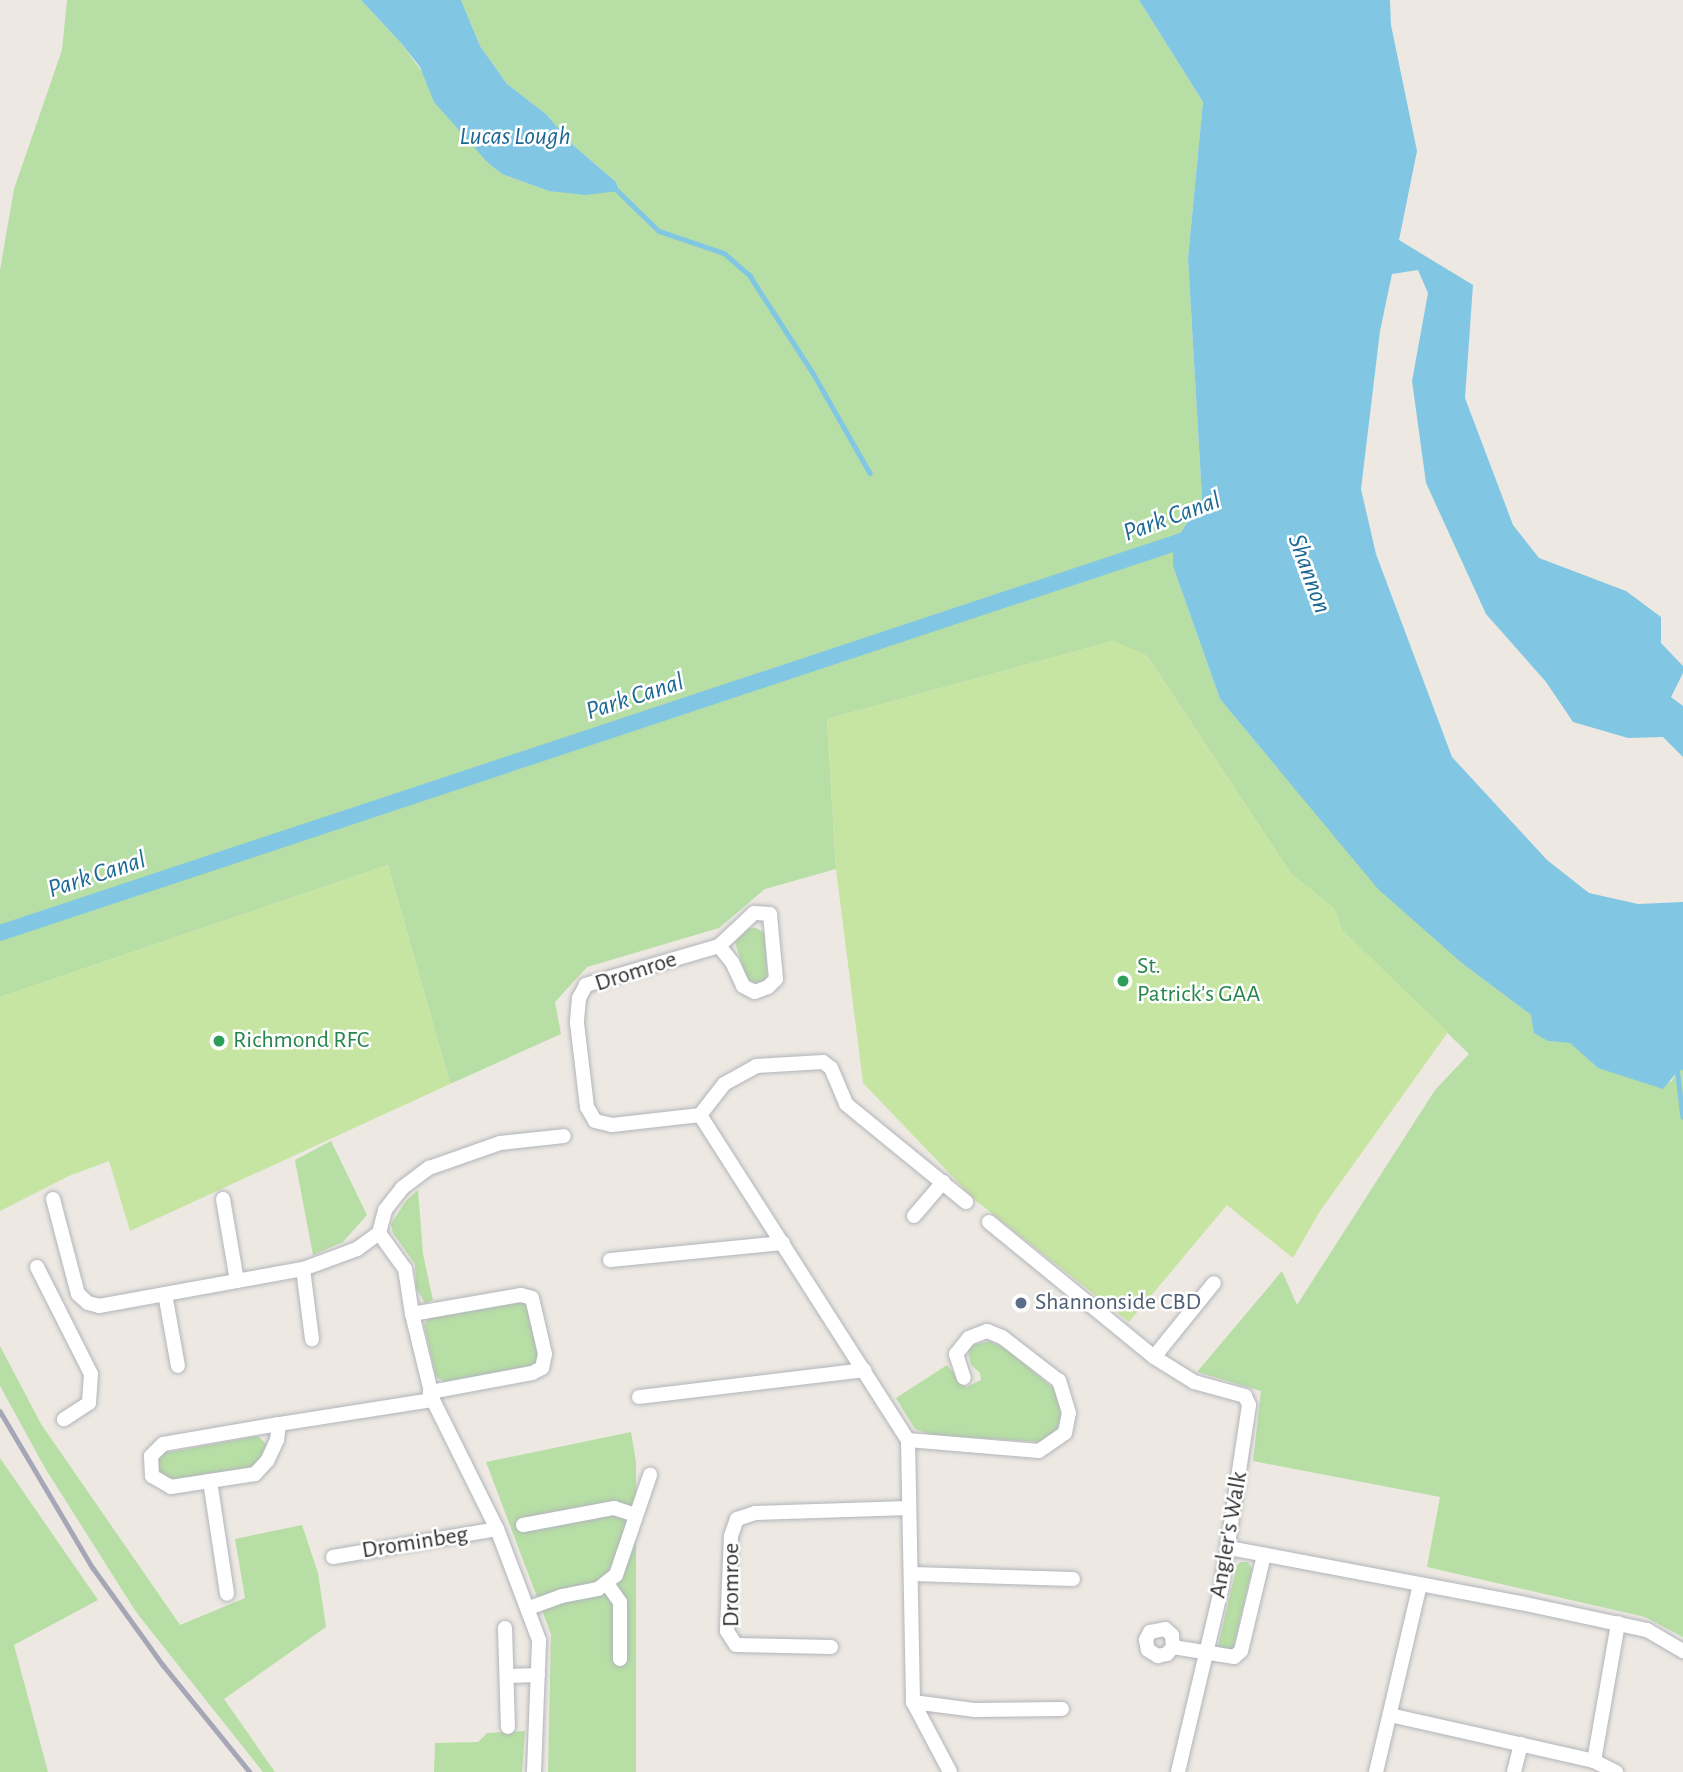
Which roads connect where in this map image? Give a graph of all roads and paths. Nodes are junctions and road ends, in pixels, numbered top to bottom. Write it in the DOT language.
graph roads {
  1 [pos="719,946"];
  2 [pos="700,1115"];
  3 [pos="564,1136"];
  4 [pos="943,1182"];
  5 [pos="53,1199"];
  6 [pos="223,1199"];
  7 [pos="966,1202"];
  8 [pos="914,1216"];
  9 [pos="989,1222"];
  10 [pos="379,1233"];
  11 [pos="783,1243"];
  12 [pos="610,1260"];
  13 [pos="37,1267"];
  14 [pos="303,1269"];
  15 [pos="237,1281"];
  16 [pos="1214,1283"];
  17 [pos="78,1294"];
  18 [pos="164,1294"];
  19 [pos="56,1306"];
  20 [pos="412,1314"];
  21 [pos="312,1339"];
  22 [pos="1154,1357"];
  23 [pos="178,1366"];
  24 [pos="864,1370"];
  25 [pos="964,1378"];
  26 [pos="431,1396"];
  27 [pos="639,1397"];
  28 [pos="64,1419"];
  29 [pos="279,1424"];
  30 [pos="908,1440"];
  31 [pos="650,1475"];
  32 [pos="209,1481"];
  33 [pos="909,1508"];
  34 [pos="636,1515"];
  35 [pos="523,1525"];
  36 [pos="497,1529"];
  37 [pos="1229,1548"];
  38 [pos="1264,1555"];
  39 [pos="333,1556"];
  40 [pos="912,1574"];
  41 [pos="1073,1579"];
  42 [pos="1420,1584"];
  43 [pos="608,1585"];
  44 [pos="227,1594"];
  45 [pos="529,1608"];
  46 [pos="1618,1623"];
  47 [pos="506,1628"];
  48 [pos="831,1647"];
  49 [pos="1173,1647"];
  50 [pos="1683,1651"];
  51 [pos="1204,1655"];
  52 [pos="620,1659"];
  53 [pos="538,1675"];
  54 [pos="506,1676"];
  55 [pos="913,1702"];
  56 [pos="1062,1709"];
  57 [pos="1390,1715"];
  58 [pos="508,1727"];
  59 [pos="1521,1744"];
  60 [pos="1594,1761"];
  61 [pos="534,1772"];
  62 [pos="950,1772"];
  63 [pos="1178,1772"];
  64 [pos="1376,1772"];
  65 [pos="1514,1772"];
  66 [pos="1616,1772"];
  1 -- 1 [label="street, Dromroe"];
  1 -- 2 [label="street, Dromroe"];
  2 -- 4 [label="street"];
  2 -- 11 [label="street"];
  3 -- 10 [label="street"];
  4 -- 7 [label="street"];
  4 -- 8 [label="street"];
  5 -- 17 [label="street"];
  6 -- 15 [label="street"];
  9 -- 22 [label="street, Angler's Walk"];
  10 -- 14 [label="street"];
  10 -- 20 [label="street, Drominbeg"];
  11 -- 12 [label="street"];
  11 -- 24 [label="street"];
  13 -- 19 [label="street"];
  14 -- 15 [label="street"];
  14 -- 21 [label="street"];
  15 -- 18 [label="street"];
  16 -- 22 [label="street"];
  17 -- 18 [label="street"];
  17 -- 19 [label="street"];
  18 -- 23 [label="street"];
  19 -- 28 [label="street"];
  20 -- 26 [label="street, Drominbeg"];
  20 -- 26 [label="street"];
  22 -- 37 [label="street, Angler's Walk"];
  24 -- 27 [label="street"];
  24 -- 30 [label="street"];
  25 -- 30 [label="street"];
  26 -- 29 [label="street"];
  26 -- 36 [label="street, Drominbeg"];
  29 -- 32 [label="street"];
  29 -- 32 [label="street"];
  30 -- 33 [label="street"];
  31 -- 34 [label="street"];
  32 -- 44 [label="street"];
  33 -- 40 [label="street"];
  33 -- 48 [label="street, Dromroe"];
  34 -- 35 [label="street"];
  34 -- 43 [label="street"];
  36 -- 39 [label="street, Drominbeg"];
  36 -- 45 [label="street, Drominbeg"];
  37 -- 38 [label="street"];
  37 -- 51 [label="street, Angler's Walk"];
  38 -- 42 [label="street"];
  38 -- 51 [label="street"];
  40 -- 41 [label="street"];
  40 -- 55 [label="street"];
  42 -- 46 [label="street"];
  42 -- 57 [label="street"];
  43 -- 45 [label="street"];
  43 -- 52 [label="street"];
  45 -- 53 [label="street, Drominbeg"];
  46 -- 50 [label="street"];
  46 -- 60 [label="street"];
  47 -- 54 [label="street"];
  49 -- 51 [label="street"];
  51 -- 63 [label="street, Angler's Walk"];
  53 -- 54 [label="street"];
  53 -- 61 [label="street, Drominbeg"];
  54 -- 58 [label="street"];
  55 -- 56 [label="street"];
  55 -- 62 [label="street"];
  57 -- 59 [label="street"];
  57 -- 64 [label="street"];
  59 -- 60 [label="street"];
  59 -- 65 [label="street"];
  60 -- 66 [label="street"];
}
